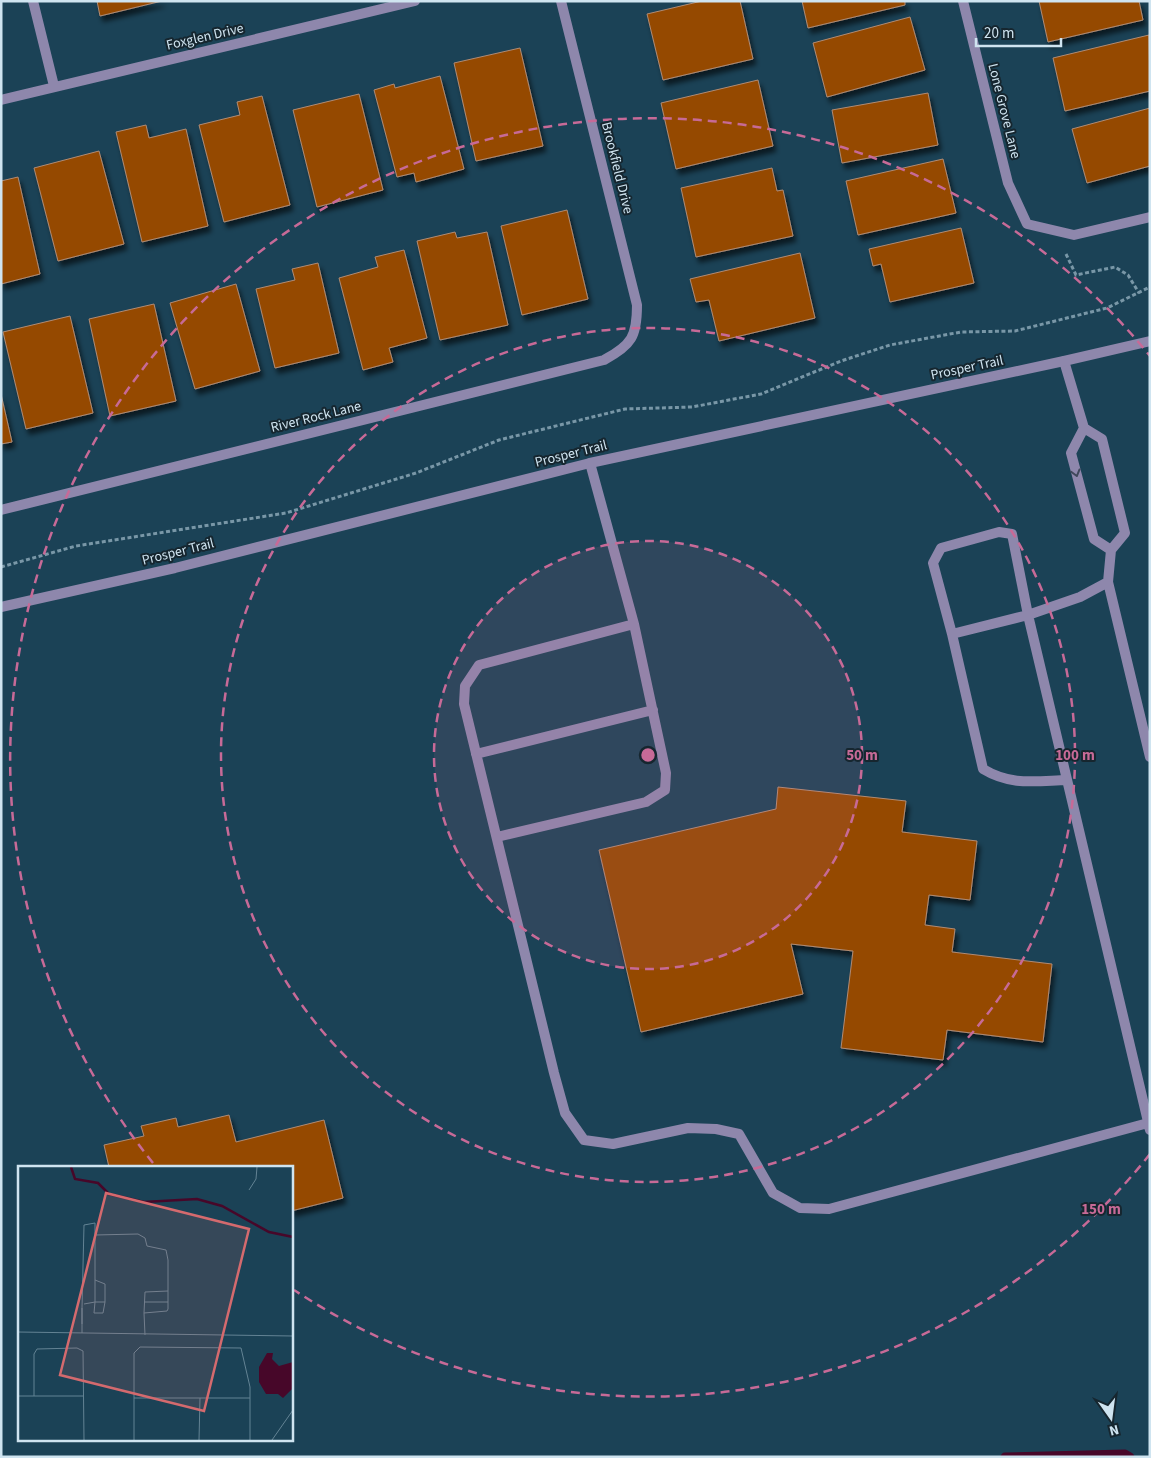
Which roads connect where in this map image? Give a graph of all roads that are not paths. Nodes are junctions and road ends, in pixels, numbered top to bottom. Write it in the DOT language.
graph roads {
  1 [pos="32,1"];
  2 [pos="415,1"];
  3 [pos="561,1"];
  4 [pos="963,1"];
  5 [pos="54,86"];
  6 [pos="1,100"];
  7 [pos="1150,217"];
  8 [pos="1150,340"];
  9 [pos="631,341"];
  10 [pos="1064,361"];
  11 [pos="1084,428"];
  12 [pos="590,463"];
  13 [pos="1,510"];
  14 [pos="1111,550"];
  15 [pos="1108,582"];
  16 [pos="1,607"];
  17 [pos="1028,616"];
  18 [pos="634,624"];
  19 [pos="952,634"];
  20 [pos="653,710"];
  21 [pos="476,754"];
  22 [pos="1150,757"];
  23 [pos="1067,780"];
  24 [pos="497,837"];
  25 [pos="1149,1126"];
  1 -- 5 [label="street"];
  2 -- 5 [label="street, Foxglen Drive"];
  3 -- 9 [label="street, Brookfield Drive"];
  4 -- 7 [label="street, Lone Grove Lane"];
  5 -- 6 [label="street, Foxglen Drive"];
  8 -- 10 [label="street, Prosper Trail"];
  9 -- 13 [label="street, River Rock Lane"];
  10 -- 11 [label="street"];
  10 -- 12 [label="street, Prosper Trail"];
  11 -- 14 [label="street, one-way"];
  11 -- 14 [label="street"];
  12 -- 16 [label="street, Prosper Trail"];
  12 -- 18 [label="street"];
  14 -- 15 [label="street"];
  15 -- 17 [label="street"];
  15 -- 22 [label="street"];
  17 -- 19 [label="street"];
  17 -- 19 [label="street"];
  17 -- 23 [label="street"];
  18 -- 20 [label="street"];
  18 -- 21 [label="street"];
  19 -- 23 [label="street"];
  20 -- 21 [label="street"];
  20 -- 24 [label="street"];
  21 -- 24 [label="street"];
  23 -- 25 [label="street"];
  24 -- 25 [label="street"];
}
